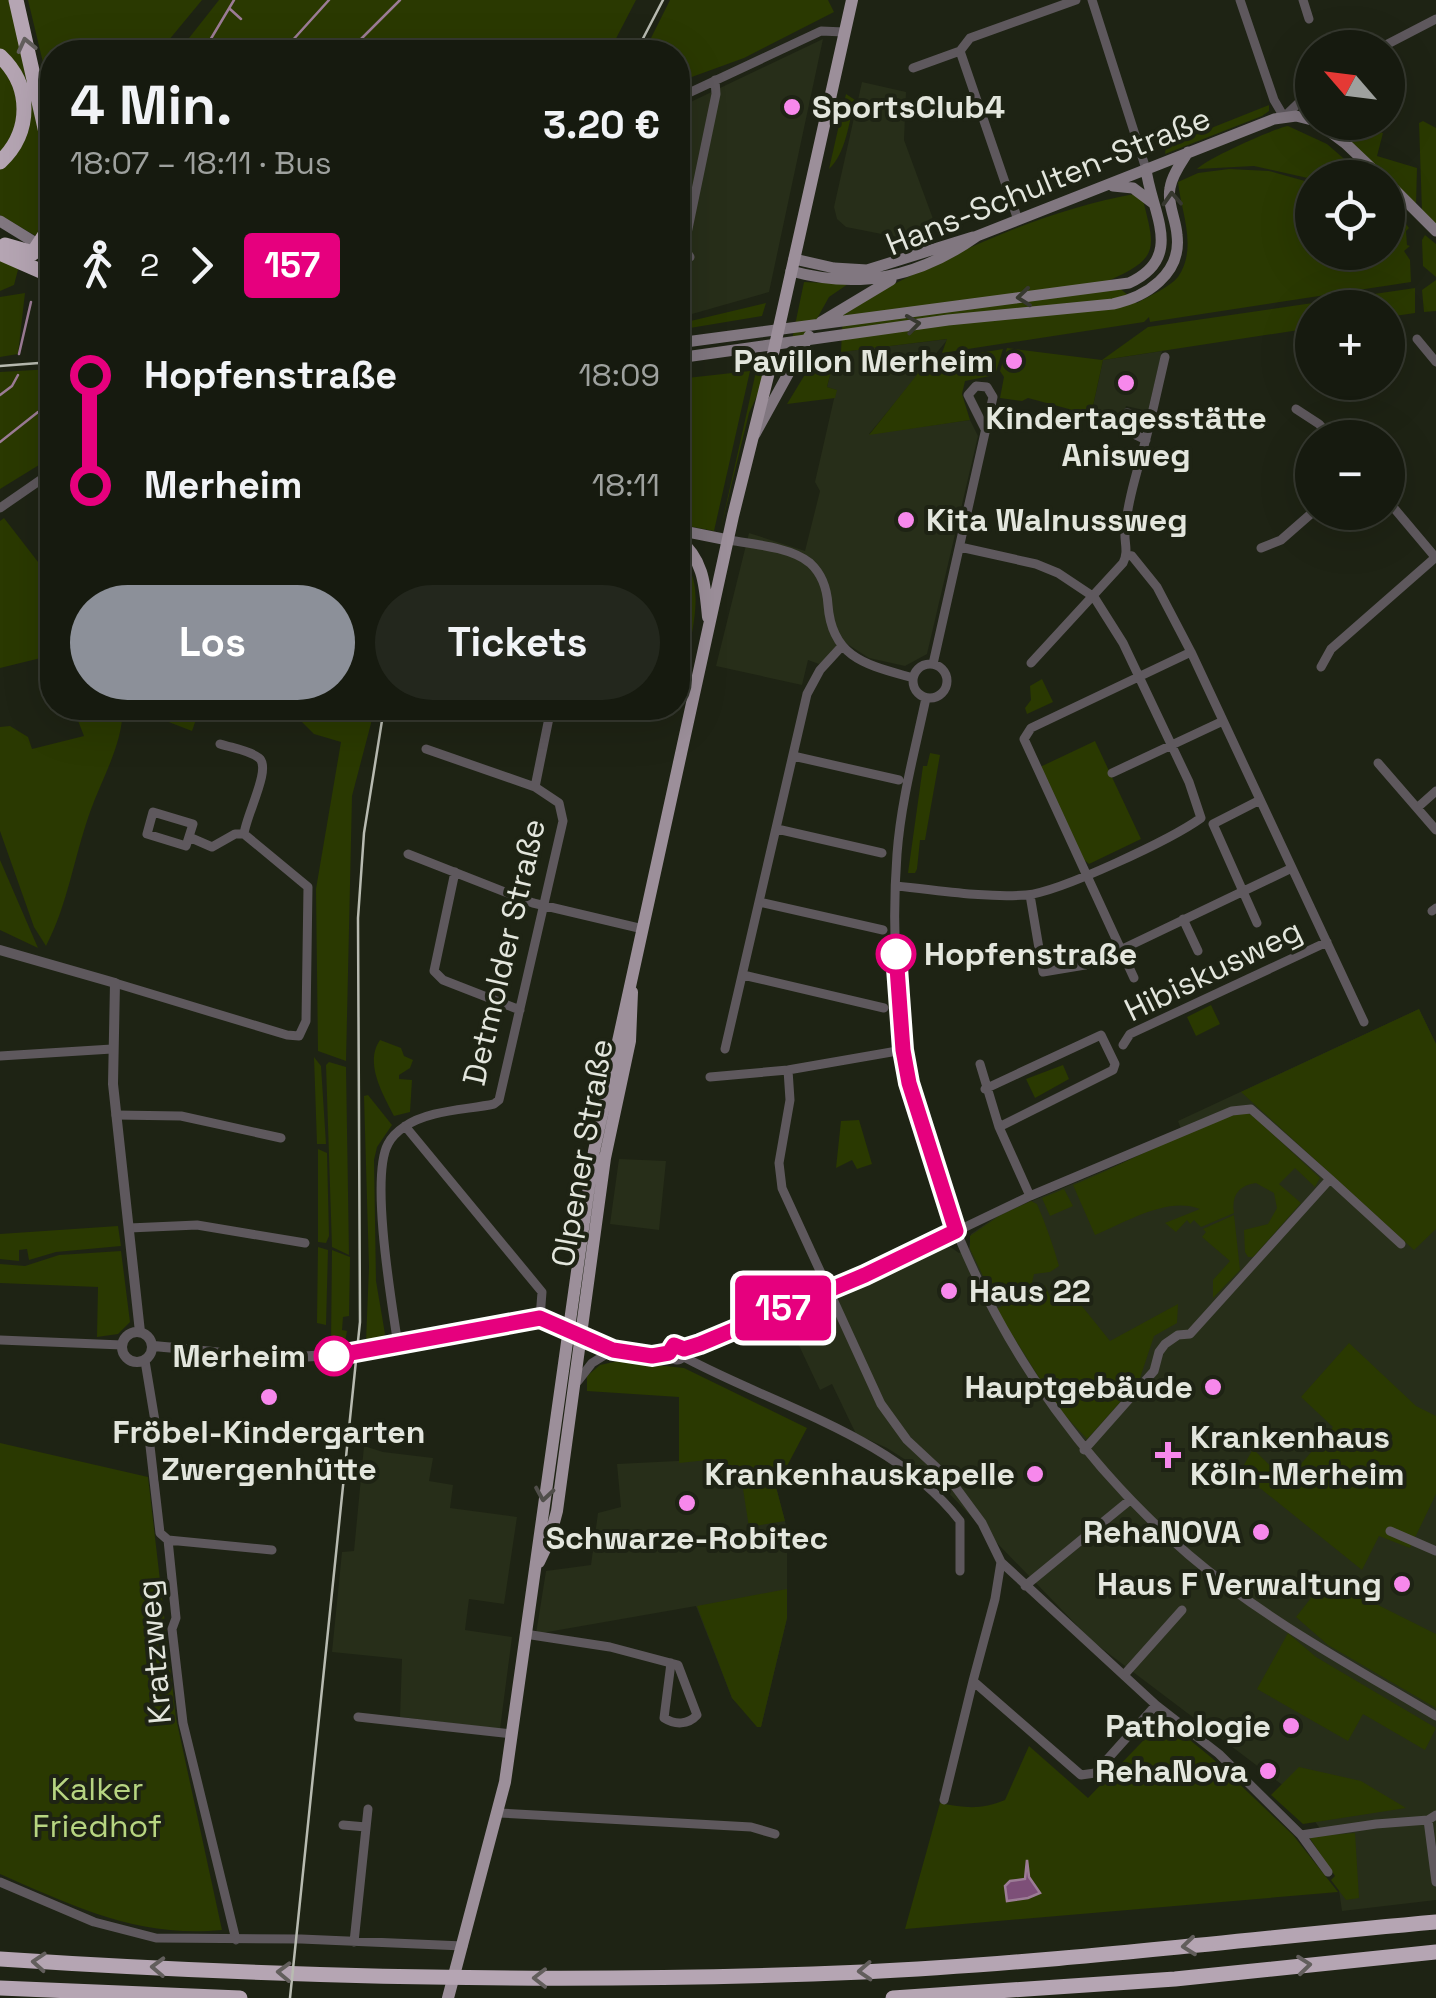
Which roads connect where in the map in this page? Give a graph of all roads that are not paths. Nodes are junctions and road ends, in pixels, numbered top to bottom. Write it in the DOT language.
graph roads {
  1 [pos="16,0"];
  2 [pos="852,0"];
  3 [pos="1076,0"];
  4 [pos="1092,0"];
  5 [pos="1240,0"];
  6 [pos="1302,0"];
  7 [pos="1309,19"];
  8 [pos="1436,19"];
  9 [pos="844,32"];
  10 [pos="1405,35"];
  11 [pos="960,51"];
  12 [pos="0,56"];
  13 [pos="912,68"];
  14 [pos="714,80"];
  15 [pos="690,92"];
  16 [pos="40,106"];
  17 [pos="1295,106"];
  18 [pos="1284,116"];
  19 [pos="1295,118"];
  20 [pos="1341,140"];
  21 [pos="1188,152"];
  22 [pos="1363,160"];
  23 [pos="0,162"];
  24 [pos="1146,168"];
  25 [pos="1104,186"];
  26 [pos="1405,200"];
  27 [pos="1155,205"];
  28 [pos="690,219"];
  29 [pos="1018,220"];
  30 [pos="0,221"];
  31 [pos="1436,231"];
  32 [pos="977,236"];
  33 [pos="40,245"];
  34 [pos="2,247"];
  35 [pos="40,251"];
  36 [pos="792,265"];
  37 [pos="40,269"];
  38 [pos="903,273"];
  39 [pos="1417,339"];
  40 [pos="690,341"];
  41 [pos="690,356"];
  42 [pos="1164,357"];
  43 [pos="1436,362"];
  44 [pos="1296,409"];
  45 [pos="1150,418"];
  46 [pos="1313,420"];
  47 [pos="985,429"];
  48 [pos="1146,440"];
  49 [pos="750,442"];
  50 [pos="40,480"];
  51 [pos="0,508"];
  52 [pos="1405,521"];
  53 [pos="1295,528"];
  54 [pos="690,532"];
  55 [pos="728,540"];
  56 [pos="960,547"];
  57 [pos="1261,548"];
  58 [pos="690,552"];
  59 [pos="1127,555"];
  60 [pos="1436,558"];
  61 [pos="1094,596"];
  62 [pos="710,632"];
  63 [pos="842,646"];
  64 [pos="1191,652"];
  65 [pos="1031,662"];
  66 [pos="933,664"];
  67 [pos="1321,667"];
  68 [pos="913,678"];
  69 [pos="1138,678"];
  70 [pos="926,698"];
  71 [pos="549,720"];
  72 [pos="1223,721"];
  73 [pos="220,744"];
  74 [pos="1171,745"];
  75 [pos="426,749"];
  76 [pos="793,756"];
  77 [pos="1378,763"];
  78 [pos="1112,773"];
  79 [pos="899,780"];
  80 [pos="535,787"];
  81 [pos="1436,791"];
  82 [pos="1260,800"];
  83 [pos="1417,808"];
  84 [pos="1201,818"];
  85 [pos="1213,824"];
  86 [pos="776,829"];
  87 [pos="1436,830"];
  88 [pos="244,834"];
  89 [pos="189,837"];
  90 [pos="882,853"];
  91 [pos="408,854"];
  92 [pos="1292,868"];
  93 [pos="455,872"];
  94 [pos="1087,874"];
  95 [pos="896,886"];
  96 [pos="1242,892"];
  97 [pos="1030,895"];
  98 [pos="759,902"];
  99 [pos="544,904"];
  100 [pos="1183,919"];
  101 [pos="1258,923"];
  102 [pos="643,929"];
  103 [pos="884,930"];
  104 [pos="1327,942"];
  105 [pos="1120,948"];
  106 [pos="0,950"];
  107 [pos="1198,951"];
  108 [pos="743,975"];
  109 [pos="1134,978"];
  110 [pos="115,982"];
  111 [pos="884,1008"];
  112 [pos="520,1010"];
  113 [pos="1364,1022"];
  114 [pos="1123,1044"];
  115 [pos="112,1049"];
  116 [pos="724,1049"];
  117 [pos="903,1050"];
  118 [pos="0,1056"];
  119 [pos="980,1064"];
  120 [pos="788,1070"];
  121 [pos="710,1077"];
  122 [pos="986,1089"];
  123 [pos="116,1115"];
  124 [pos="405,1126"];
  125 [pos="999,1127"];
  126 [pos="281,1138"];
  127 [pos="1330,1179"];
  128 [pos="1030,1196"];
  129 [pos="129,1228"];
  130 [pos="956,1231"];
  131 [pos="305,1243"];
  132 [pos="1401,1244"];
  133 [pos="828,1290"];
  134 [pos="540,1318"];
  135 [pos="573,1331"];
  136 [pos="140,1332"];
  137 [pos="0,1340"];
  138 [pos="122,1345"];
  139 [pos="398,1345"];
  140 [pos="152,1346"];
  141 [pos="613,1350"];
  142 [pos="684,1353"];
  143 [pos="145,1361"];
  144 [pos="573,1390"];
  145 [pos="1084,1450"];
  146 [pos="1130,1500"];
  147 [pos="1390,1530"];
  148 [pos="168,1540"];
  149 [pos="272,1550"];
  150 [pos="1436,1551"];
  151 [pos="1000,1562"];
  152 [pos="535,1569"];
  153 [pos="960,1571"];
  154 [pos="1026,1586"];
  155 [pos="1182,1610"];
  156 [pos="525,1634"];
  157 [pos="671,1664"];
  158 [pos="1124,1675"];
  159 [pos="974,1681"];
  160 [pos="1156,1704"];
  161 [pos="1436,1716"];
  162 [pos="358,1717"];
  163 [pos="512,1734"];
  164 [pos="944,1800"];
  165 [pos="368,1809"];
  166 [pos="499,1813"];
  167 [pos="1432,1818"];
  168 [pos="343,1825"];
  169 [pos="366,1827"];
  170 [pos="775,1834"];
  171 [pos="1302,1835"];
  172 [pos="1328,1872"];
  173 [pos="1436,1882"];
  174 [pos="2,1887"];
  175 [pos="1436,1922"];
  176 [pos="236,1940"];
  177 [pos="354,1942"];
  178 [pos="463,1946"];
  179 [pos="1436,1952"];
  180 [pos="0,1959"];
  181 [pos="0,1988"];
  182 [pos="240,1998"];
  183 [pos="448,1998"];
  184 [pos="892,1998"];
  16 -- 1 [label="highway, one-way"];
  2 -- 9 [label="main road, Olpener Straße"];
  3 -- 11 [label="street"];
  4 -- 24 [label="street"];
  5 -- 18 [label="street"];
  6 -- 7 [label="street"];
  8 -- 10 [label="street"];
  9 -- 14 [label="street"];
  9 -- 36 [label="main road, Olpener Straße"];
  11 -- 13 [label="street"];
  11 -- 29 [label="street"];
  12 -- 23 [label="highway"];
  14 -- 15 [label="street"];
  14 -- 28 [label="street"];
  17 -- 18 [label="street, Hans-Schulten-Straße"];
  18 -- 19 [label="main road"];
  18 -- 21 [label="main road, Hans-Schulten-Straße"];
  20 -- 22 [label="main road"];
  21 -- 24 [label="main road, Hans-Schulten-Straße"];
  41 -- 21 [label="main road, one-way"];
  24 -- 25 [label="main road, Hans-Schulten-Straße"];
  24 -- 27 [label="main road"];
  25 -- 27 [label="main road"];
  25 -- 29 [label="main road, Hans-Schulten-Straße"];
  26 -- 31 [label="main road"];
  27 -- 40 [label="main road, one-way"];
  29 -- 32 [label="main road, Hans-Schulten-Straße"];
  30 -- 33 [label="main road"];
  32 -- 36 [label="main road"];
  32 -- 38 [label="main road, Hans-Schulten-Straße"];
  34 -- 35 [label="highway"];
  34 -- 37 [label="highway"];
  36 -- 38 [label="main road, Hans-Schulten-Straße"];
  36 -- 49 [label="main road, Olpener Straße"];
  38 -- 49 [label="main road"];
  39 -- 43 [label="street"];
  42 -- 45 [label="street"];
  44 -- 46 [label="street"];
  45 -- 48 [label="street"];
  45 -- 48 [label="street"];
  47 -- 56 [label="street"];
  48 -- 59 [label="street"];
  49 -- 55 [label="main road, Olpener Straße"];
  50 -- 51 [label="street"];
  52 -- 60 [label="street"];
  53 -- 57 [label="street"];
  54 -- 55 [label="main road"];
  55 -- 62 [label="main road, Olpener Straße"];
  55 -- 63 [label="street"];
  56 -- 61 [label="street"];
  56 -- 66 [label="street"];
  58 -- 62 [label="main road"];
  59 -- 61 [label="street"];
  59 -- 64 [label="street, Hibiskusweg"];
  60 -- 67 [label="street"];
  61 -- 65 [label="street"];
  61 -- 69 [label="street"];
  62 -- 102 [label="main road, Olpener Straße"];
  63 -- 68 [label="street"];
  63 -- 76 [label="street"];
  64 -- 69 [label="street"];
  64 -- 72 [label="street, Hibiskusweg"];
  66 -- 68 [label="street"];
  66 -- 70 [label="street"];
  68 -- 70 [label="street"];
  69 -- 74 [label="street"];
  69 -- 94 [label="street"];
  70 -- 95 [label="street"];
  71 -- 80 [label="street"];
  72 -- 74 [label="street"];
  72 -- 82 [label="street, Hibiskusweg"];
  73 -- 88 [label="street"];
  74 -- 78 [label="street"];
  74 -- 84 [label="street"];
  75 -- 80 [label="street, Detmolder Straße"];
  76 -- 79 [label="street"];
  76 -- 86 [label="street"];
  77 -- 83 [label="street"];
  80 -- 99 [label="street, Detmolder Straße"];
  81 -- 83 [label="street"];
  82 -- 85 [label="street"];
  82 -- 92 [label="street, Hibiskusweg"];
  83 -- 87 [label="street"];
  84 -- 85 [label="street"];
  84 -- 94 [label="street"];
  85 -- 96 [label="street"];
  86 -- 90 [label="street"];
  86 -- 98 [label="street"];
  88 -- 89 [label="street"];
  88 -- 110 [label="street"];
  89 -- 89 [label="street"];
  91 -- 93 [label="street"];
  92 -- 96 [label="street"];
  92 -- 104 [label="street, Hibiskusweg"];
  93 -- 99 [label="street"];
  93 -- 112 [label="street"];
  94 -- 97 [label="street"];
  94 -- 105 [label="street"];
  95 -- 97 [label="street"];
  95 -- 117 [label="street"];
  96 -- 100 [label="street"];
  96 -- 101 [label="street"];
  97 -- 105 [label="street"];
  98 -- 103 [label="street"];
  98 -- 108 [label="street"];
  99 -- 102 [label="street"];
  99 -- 112 [label="street, Detmolder Straße"];
  100 -- 105 [label="street"];
  100 -- 107 [label="street"];
  102 -- 135 [label="main road, Olpener Straße"];
  104 -- 113 [label="street, Hibiskusweg"];
  104 -- 114 [label="street, Hibiskusweg"];
  105 -- 109 [label="street"];
  106 -- 110 [label="street"];
  108 -- 111 [label="street"];
  108 -- 116 [label="street"];
  110 -- 115 [label="street"];
  112 -- 124 [label="street, Detmolder Straße"];
  115 -- 118 [label="street"];
  115 -- 123 [label="street"];
  117 -- 120 [label="street"];
  117 -- 130 [label="street"];
  119 -- 122 [label="street"];
  120 -- 121 [label="street"];
  120 -- 133 [label="street"];
  122 -- 125 [label="street"];
  122 -- 125 [label="street"];
  123 -- 126 [label="street"];
  123 -- 129 [label="street"];
  124 -- 134 [label="street"];
  124 -- 139 [label="street"];
  125 -- 128 [label="street"];
  127 -- 128 [label="street"];
  127 -- 132 [label="street"];
  127 -- 145 [label="street"];
  128 -- 130 [label="street"];
  129 -- 131 [label="street"];
  129 -- 136 [label="street"];
  130 -- 133 [label="street"];
  130 -- 145 [label="street"];
  133 -- 142 [label="street"];
  133 -- 151 [label="street"];
  134 -- 135 [label="street"];
  134 -- 139 [label="street"];
  135 -- 141 [label="street"];
  135 -- 144 [label="main road, Olpener Straße"];
  135 -- 152 [label="main road, Olpener Straße, one-way"];
  136 -- 138 [label="street"];
  136 -- 140 [label="street"];
  137 -- 138 [label="street"];
  138 -- 143 [label="street"];
  139 -- 140 [label="street"];
  140 -- 143 [label="street"];
  141 -- 142 [label="street"];
  141 -- 144 [label="street"];
  142 -- 153 [label="street"];
  143 -- 148 [label="street, Kratzweg"];
  144 -- 152 [label="main road, Olpener Straße"];
  145 -- 146 [label="street"];
  146 -- 154 [label="street"];
  146 -- 161 [label="street"];
  147 -- 150 [label="street"];
  148 -- 149 [label="street"];
  148 -- 176 [label="street, Kratzweg"];
  151 -- 154 [label="street"];
  151 -- 159 [label="street"];
  152 -- 156 [label="main road, Olpener Straße"];
  154 -- 158 [label="street"];
  155 -- 158 [label="street"];
  156 -- 157 [label="street"];
  156 -- 163 [label="main road, Olpener Straße"];
  157 -- 157 [label="street"];
  158 -- 160 [label="street"];
  159 -- 160 [label="street"];
  159 -- 164 [label="street"];
  160 -- 171 [label="street"];
  162 -- 163 [label="street"];
  163 -- 166 [label="main road, Olpener Straße"];
  165 -- 169 [label="street"];
  166 -- 170 [label="street"];
  166 -- 178 [label="main road, Olpener Straße"];
  167 -- 171 [label="street"];
  167 -- 173 [label="street"];
  168 -- 169 [label="street"];
  169 -- 177 [label="street"];
  171 -- 172 [label="street"];
  174 -- 176 [label="street"];
  175 -- 180 [label="highway, one-way"];
  176 -- 177 [label="street"];
  177 -- 178 [label="street"];
  178 -- 183 [label="main road, Olpener Straße"];
  184 -- 179 [label="highway, one-way"];
  181 -- 182 [label="highway"];
}
